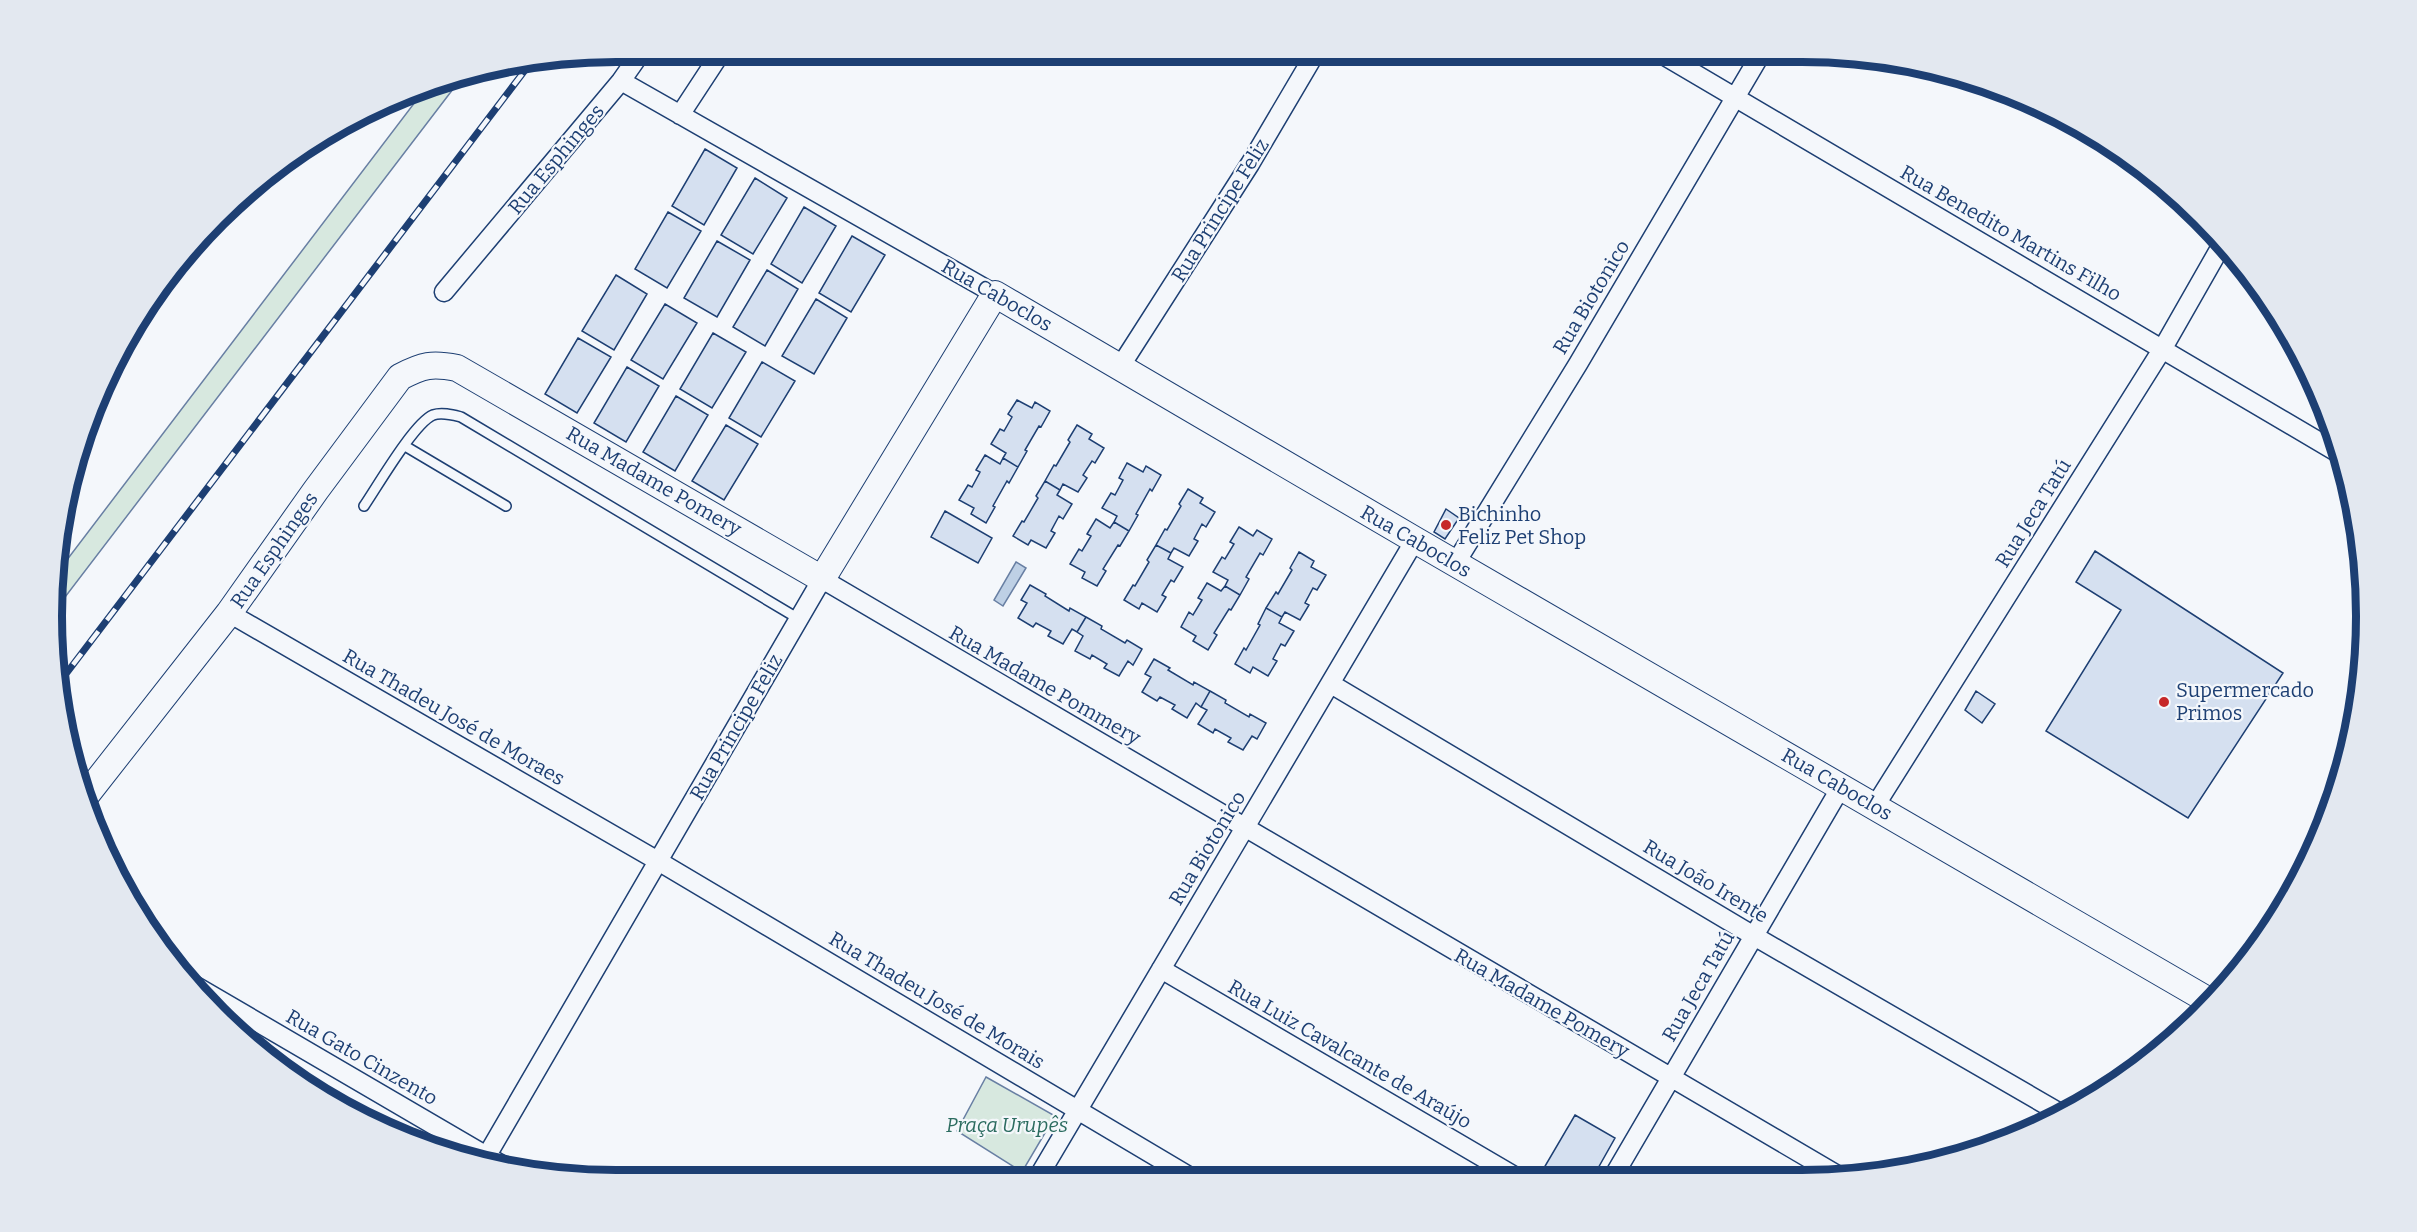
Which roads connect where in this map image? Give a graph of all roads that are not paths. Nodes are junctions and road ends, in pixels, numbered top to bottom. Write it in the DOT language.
graph roads {
  1 [pos="634,62"];
  2 [pos="715,62"];
  3 [pos="1310,62"];
  4 [pos="1675,62"];
  5 [pos="1756,62"];
  6 [pos="621,81"];
  7 [pos="1735,97"];
  8 [pos="680,115"];
  9 [pos="2219,251"];
  10 [pos="444,292"];
  11 [pos="995,294"];
  12 [pos="2163,348"];
  13 [pos="1120,367"];
  14 [pos="486,383"];
  15 [pos="405,446"];
  16 [pos="2329,447"];
  17 [pos="364,506"];
  18 [pos="506,506"];
  19 [pos="1415,540"];
  20 [pos="1455,564"];
  21 [pos="822,579"];
  22 [pos="229,613"];
  23 [pos="799,619"];
  24 [pos="1331,684"];
  25 [pos="1841,787"];
  26 [pos="90,790"];
  27 [pos="1875,806"];
  28 [pos="1246,829"];
  29 [pos="658,861"];
  30 [pos="1754,936"];
  31 [pos="1161,969"];
  32 [pos="213,996"];
  33 [pos="2203,997"];
  34 [pos="1670,1078"];
  35 [pos="1078,1109"];
  36 [pos="2053,1109"];
  37 [pos="471,1152"];
  38 [pos="488,1155"];
  39 [pos="1827,1169"];
  40 [pos="1042,1170"];
  41 [pos="1179,1170"];
  42 [pos="1504,1170"];
  43 [pos="1617,1170"];
  1 -- 6 [label="street, Rua Esphinges"];
  2 -- 8 [label="street"];
  3 -- 13 [label="street, Rua Principe Feliz"];
  4 -- 7 [label="street, Rua Benedito Martins Filho"];
  5 -- 7 [label="street, Rua Biotonico"];
  6 -- 8 [label="street, Rua Caboclos"];
  6 -- 10 [label="street, Rua Esphinges"];
  7 -- 12 [label="street, Rua Benedito Martins Filho"];
  7 -- 20 [label="street, Rua Biotonico"];
  8 -- 11 [label="street, Rua Caboclos"];
  9 -- 12 [label="street, Rua Jeca Tatú"];
  11 -- 13 [label="street, Rua Caboclos"];
  11 -- 21 [label="street, Rua Principe Feliz"];
  12 -- 16 [label="street, Rua Benedito Martins Filho"];
  12 -- 27 [label="street, Rua Jeca Tatú"];
  13 -- 19 [label="street, Rua Caboclos"];
  14 -- 21 [label="street, Rua Madame Pomery"];
  14 -- 22 [label="street, Rua Esphinges"];
  15 -- 17 [label="lane"];
  15 -- 18 [label="lane"];
  15 -- 23 [label="lane"];
  19 -- 20 [label="street, Rua Caboclos"];
  19 -- 24 [label="street, Rua Biotonico"];
  20 -- 25 [label="street, Rua Caboclos"];
  21 -- 23 [label="street, Rua Principe Feliz"];
  21 -- 28 [label="street, Rua Madame Pommery"];
  22 -- 26 [label="street, Rua Esphinges"];
  22 -- 29 [label="street, Rua Thadeu José de Moraes"];
  23 -- 29 [label="street, Rua Principe Feliz"];
  24 -- 28 [label="street, Rua Biotonico"];
  24 -- 30 [label="street, Rua João Irente"];
  25 -- 27 [label="street, Rua Caboclos"];
  25 -- 30 [label="street, Rua Jeca Tatú"];
  27 -- 33 [label="street, Rua Caboclos"];
  28 -- 31 [label="street, Rua Biotonico"];
  28 -- 34 [label="street, Rua Madame Pomery"];
  29 -- 35 [label="street, Rua Thadeu José de Morais"];
  29 -- 38 [label="street, Rua Principe Feliz"];
  30 -- 34 [label="street, Rua Jeca Tatú"];
  30 -- 36 [label="street, Rua João Irente"];
  31 -- 35 [label="street, Rua Biotonico"];
  31 -- 42 [label="street, Rua Luiz Cavalcante de Araújo"];
  32 -- 37 [label="street, Rua Gato Cinzento"];
  34 -- 39 [label="street, Rua Madame Pomery"];
  34 -- 43 [label="street, Rua Jeca Tatú"];
  35 -- 40 [label="street, Rua Biotonico"];
  35 -- 41 [label="street, Rua Thadeu José de Morais"];
}
